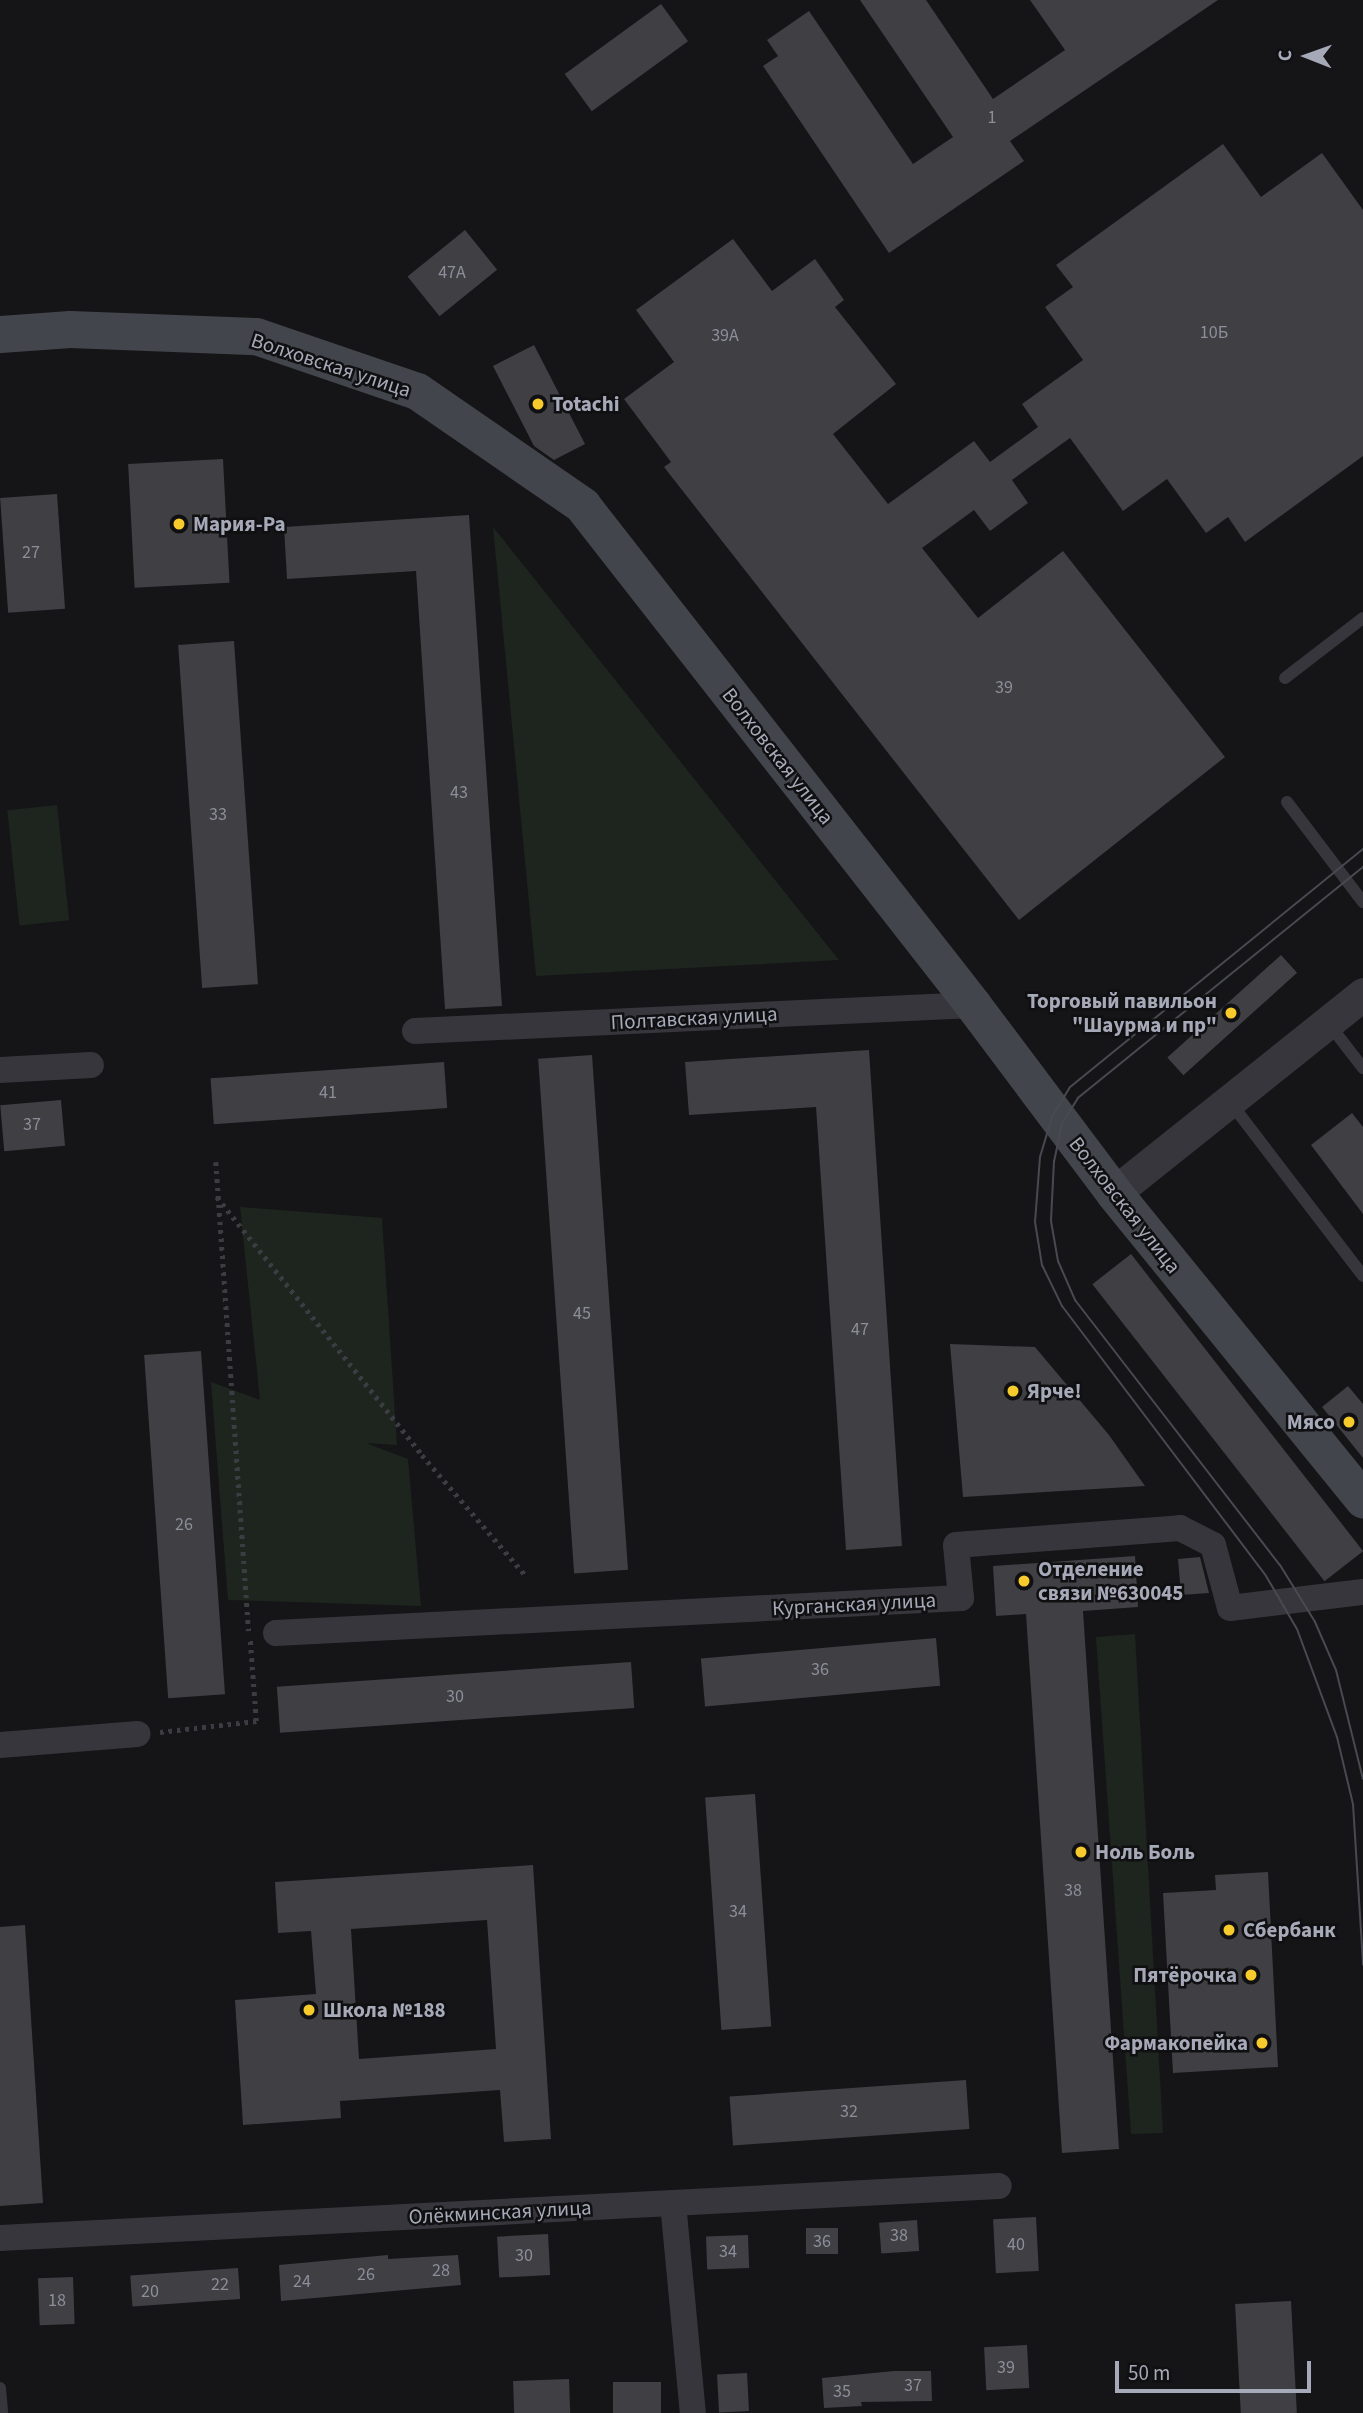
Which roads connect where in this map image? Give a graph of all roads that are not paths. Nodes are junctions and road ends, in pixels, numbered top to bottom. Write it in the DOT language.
graph roads {
  1 [pos="0,334"];
  2 [pos="1363,618"];
  3 [pos="1285,678"];
  4 [pos="1287,802"];
  5 [pos="1363,902"];
  6 [pos="1363,994"];
  7 [pos="974,1005"];
  8 [pos="1327,1022"];
  9 [pos="415,1031"];
  10 [pos="91,1065"];
  11 [pos="1363,1068"];
  12 [pos="0,1070"];
  13 [pos="1228,1100"];
  14 [pos="1114,1193"];
  15 [pos="1363,1276"];
  16 [pos="1363,1499"];
  17 [pos="1363,1592"];
  18 [pos="276,1633"];
  19 [pos="138,1734"];
  20 [pos="0,1745"];
  21 [pos="999,2186"];
  22 [pos="673,2203"];
  23 [pos="0,2238"];
  24 [pos="0,2388"];
  25 [pos="2,2413"];
  26 [pos="693,2413"];
  1 -- 7 [label="main road, Волховская улица"];
  2 -- 3 [label="lane"];
  4 -- 5 [label="lane"];
  6 -- 8 [label="street"];
  7 -- 9 [label="street, Полтавская улица"];
  7 -- 14 [label="main road, Волховская улица"];
  8 -- 11 [label="lane"];
  8 -- 13 [label="street"];
  10 -- 12 [label="street"];
  13 -- 14 [label="street"];
  13 -- 15 [label="lane"];
  14 -- 16 [label="main road, Волховская улица"];
  17 -- 18 [label="street, Курганская улица"];
  19 -- 20 [label="street"];
  21 -- 22 [label="street, Олёкминская улица"];
  22 -- 23 [label="street, Олёкминская улица"];
  22 -- 26 [label="street"];
  24 -- 25 [label="lane"];
}
